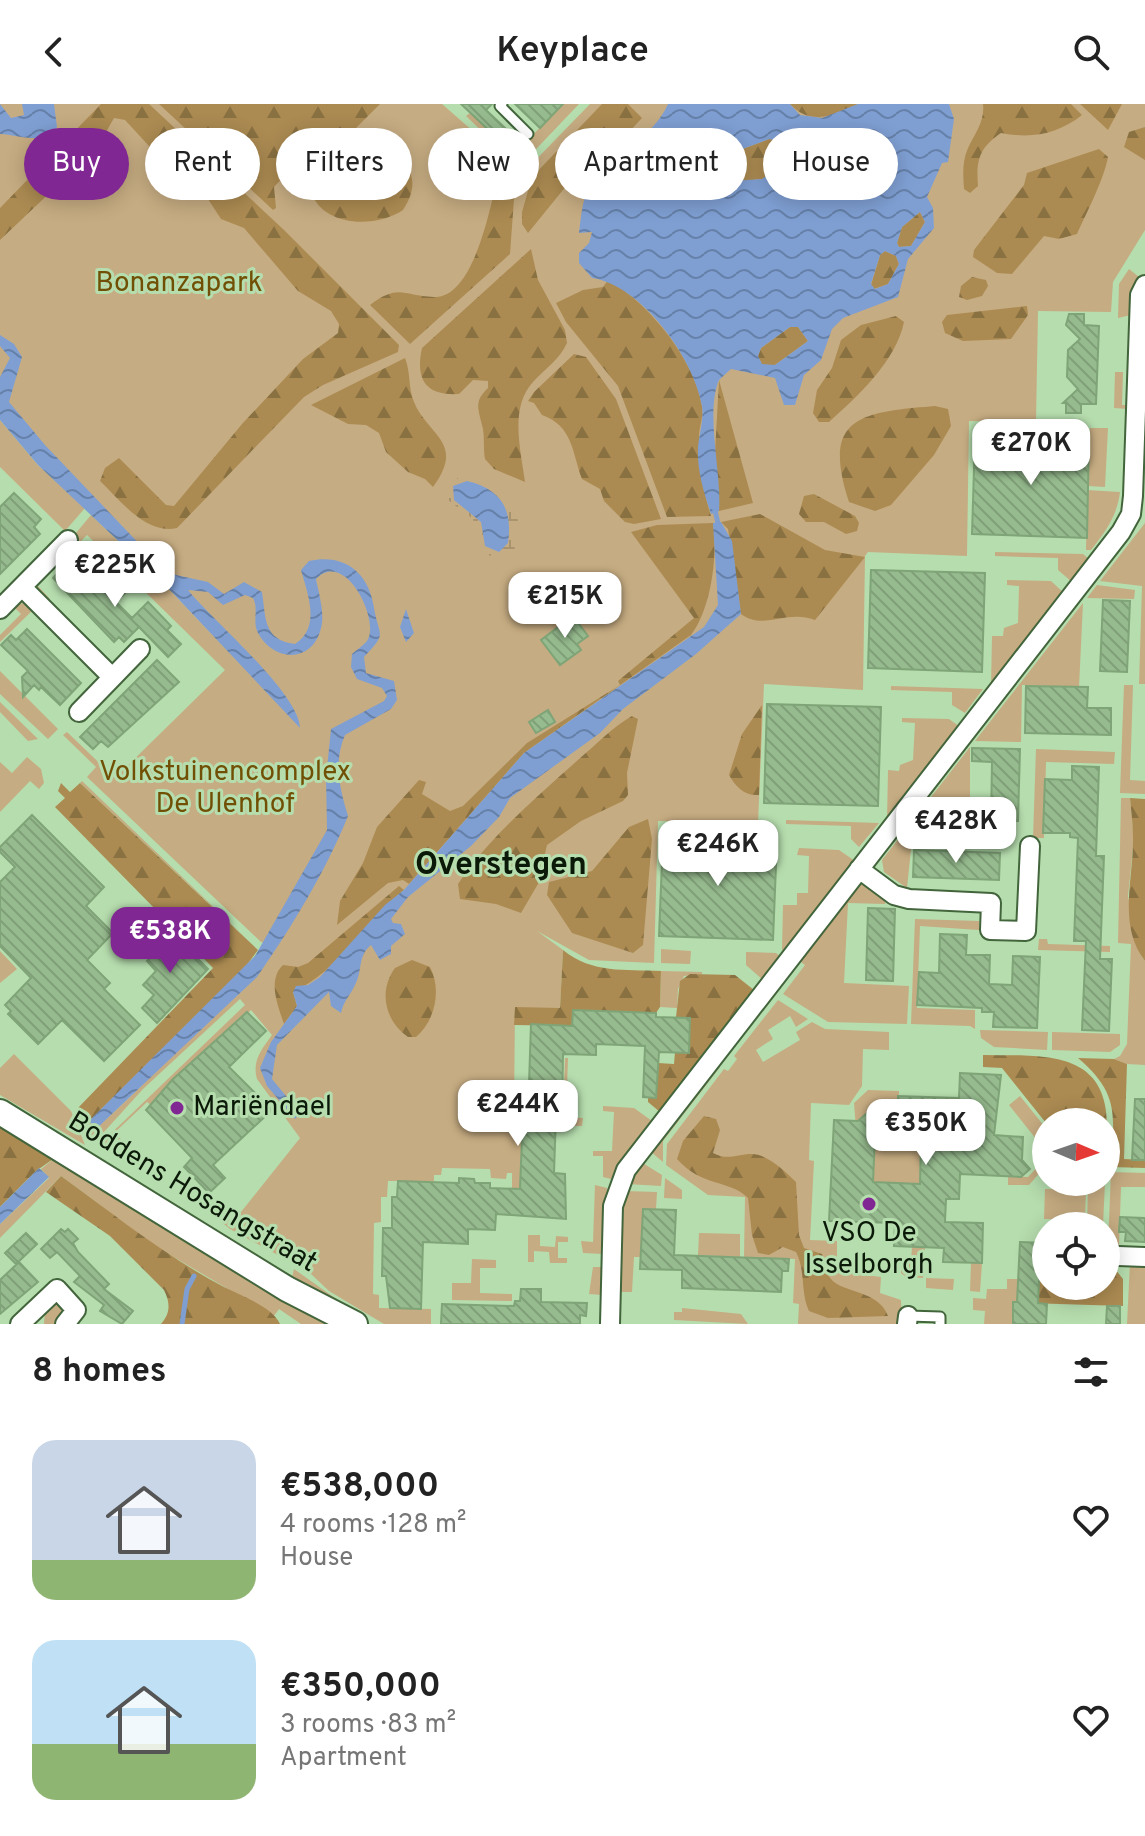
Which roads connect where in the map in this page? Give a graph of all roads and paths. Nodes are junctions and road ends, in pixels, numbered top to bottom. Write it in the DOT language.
graph roads {
  1 [pos="502,104"];
  2 [pos="522,128"];
  3 [pos="1145,285"];
  4 [pos="68,540"];
  5 [pos="22,587"];
  6 [pos="0,609"];
  7 [pos="140,649"];
  8 [pos="112,677"];
  9 [pos="79,712"];
  10 [pos="1030,846"];
  11 [pos="859,869"];
  12 [pos="991,903"];
  13 [pos="1027,904"];
  14 [pos="0,1112"];
  15 [pos="1120,1256"];
  16 [pos="1145,1257"];
  17 [pos="908,1320"];
  18 [pos="20,1324"];
  19 [pos="65,1324"];
  20 [pos="355,1324"];
  21 [pos="610,1324"];
  22 [pos="940,1324"];
  1 -- 2 [label="lane"];
  3 -- 11 [label="street"];
  4 -- 5 [label="street"];
  5 -- 6 [label="street"];
  5 -- 8 [label="street"];
  7 -- 8 [label="street"];
  8 -- 9 [label="street"];
  10 -- 13 [label="street"];
  11 -- 12 [label="street"];
  11 -- 21 [label="street"];
  12 -- 13 [label="street"];
  12 -- 13 [label="street"];
  14 -- 20 [label="street, Boddens Hosangstraat"];
  15 -- 16 [label="street"];
  17 -- 22 [label="lane"];
  18 -- 19 [label="street"];
}
